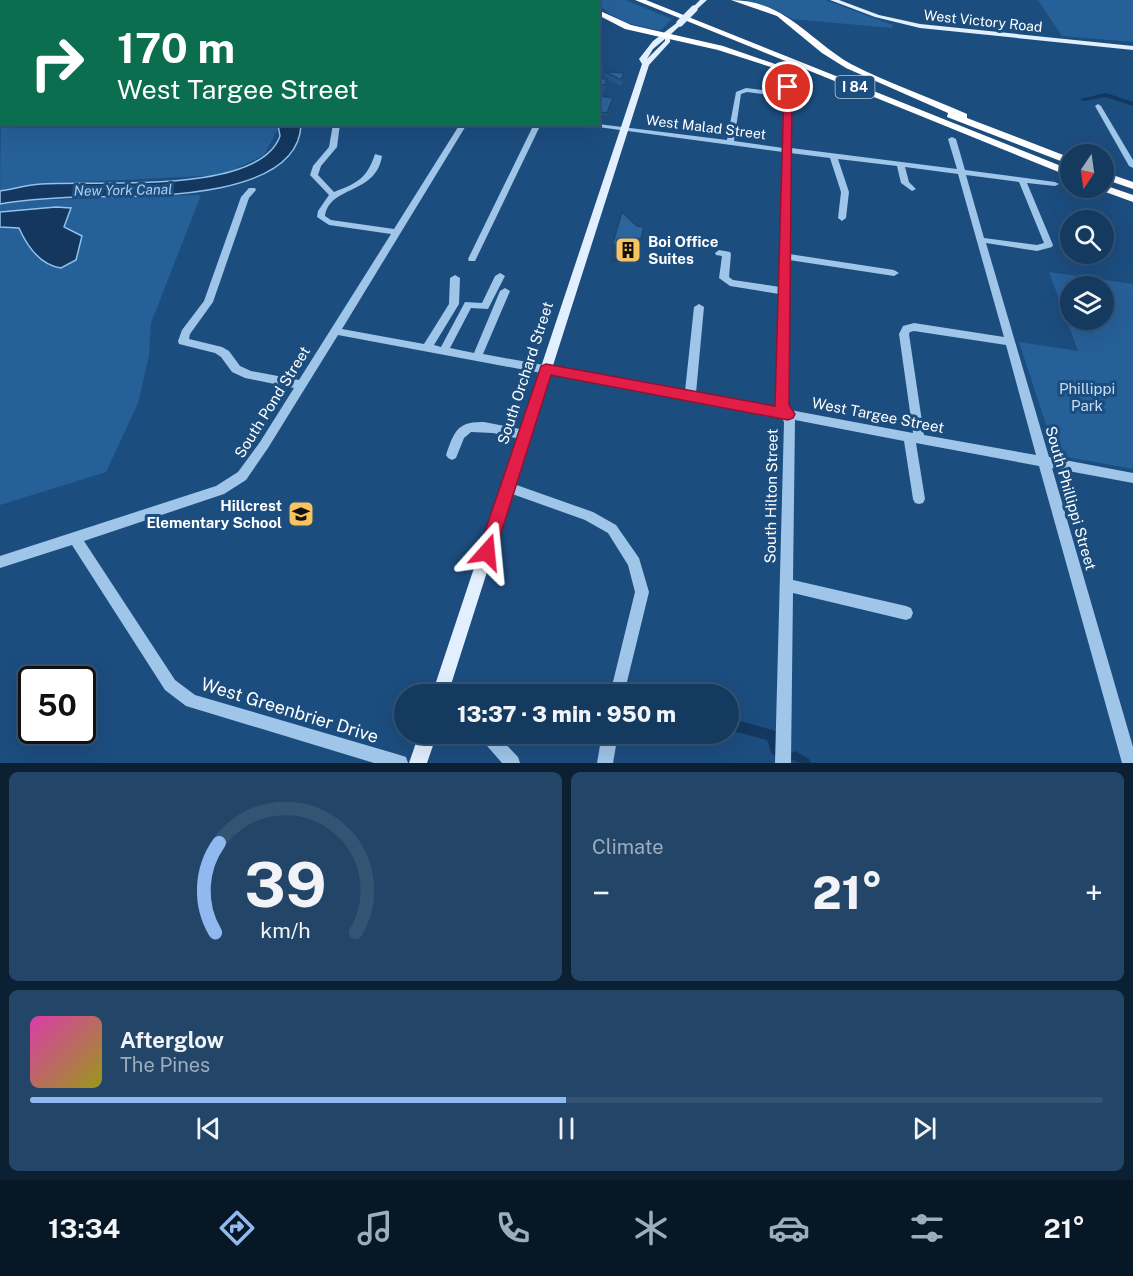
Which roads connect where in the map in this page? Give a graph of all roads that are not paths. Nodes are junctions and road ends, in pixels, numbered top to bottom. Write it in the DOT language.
graph roads {
  1 [pos="639,0"];
  2 [pos="658,0"];
  3 [pos="704,0"];
  4 [pos="735,0"];
  5 [pos="834,0"];
  6 [pos="600,13"];
  7 [pos="636,29"];
  8 [pos="668,36"];
  9 [pos="654,42"];
  10 [pos="1133,46"];
  11 [pos="646,64"];
  12 [pos="1098,106"];
  13 [pos="337,126"];
  14 [pos="463,126"];
  15 [pos="537,126"];
  16 [pos="594,126"];
  17 [pos="958,129"];
  18 [pos="623,130"];
  19 [pos="952,139"];
  20 [pos="730,143"];
  21 [pos="785,150"];
  22 [pos="1054,155"];
  23 [pos="378,156"];
  24 [pos="833,156"];
  25 [pos="1060,157"];
  26 [pos="901,165"];
  27 [pos="1133,166"];
  28 [pos="1060,170"];
  29 [pos="962,172"];
  30 [pos="1114,179"];
  31 [pos="1022,180"];
  32 [pos="1055,184"];
  33 [pos="1133,186"];
  34 [pos="912,189"];
  35 [pos="252,190"];
  36 [pos="1114,192"];
  37 [pos="333,195"];
  38 [pos="1133,199"];
  39 [pos="842,218"];
  40 [pos="397,232"];
  41 [pos="982,240"];
  42 [pos="719,253"];
  43 [pos="783,256"];
  44 [pos="472,259"];
  45 [pos="894,273"];
  46 [pos="500,276"];
  47 [pos="455,278"];
  48 [pos="506,291"];
  49 [pos="783,291"];
  50 [pos="699,307"];
  51 [pos="335,331"];
  52 [pos="1011,342"];
  53 [pos="427,348"];
  54 [pos="444,351"];
  55 [pos="477,357"];
  56 [pos="546,369"];
  57 [pos="301,385"];
  58 [pos="690,396"];
  59 [pos="788,414"];
  60 [pos="525,435"];
  61 [pos="914,437"];
  62 [pos="452,455"];
  63 [pos="1045,461"];
  64 [pos="1133,478"];
  65 [pos="508,487"];
  66 [pos="918,499"];
  67 [pos="74,537"];
  68 [pos="0,562"];
  69 [pos="786,585"];
  70 [pos="906,613"];
  71 [pos="443,684"];
  72 [pos="619,684"];
  73 [pos="425,744"];
  74 [pos="495,744"];
  75 [pos="608,744"];
  76 [pos="400,763"];
  77 [pos="418,763"];
  78 [pos="512,763"];
  79 [pos="605,763"];
  80 [pos="783,763"];
  81 [pos="1130,763"];
  1 -- 17 [label="highway, I 84"];
  2 -- 22 [label="highway, I 84"];
  3 -- 8 [label="main road, South Orchard Street, bridge"];
  4 -- 22 [label="highway"];
  5 -- 10 [label="main road, West Victory Road"];
  6 -- 7 [label="highway"];
  7 -- 8 [label="highway"];
  7 -- 9 [label="highway"];
  8 -- 9 [label="main road, South Orchard Street"];
  8 -- 11 [label="main road, South Orchard Street"];
  8 -- 17 [label="highway"];
  9 -- 11 [label="main road, South Orchard Street"];
  11 -- 18 [label="main road, South Orchard Street"];
  12 -- 27 [label="street"];
  13 -- 37 [label="street"];
  14 -- 40 [label="street, South Pond Street"];
  15 -- 44 [label="street"];
  16 -- 18 [label="street, West Malad Street"];
  17 -- 28 [label="highway, I 84"];
  18 -- 20 [label="street, West Malad Street"];
  18 -- 56 [label="main road, South Orchard Street"];
  19 -- 29 [label="street, South Phillippi Street"];
  20 -- 21 [label="street, West Malad Street"];
  20 -- 21 [label="street, South Hilton Street"];
  21 -- 24 [label="street, West Malad Street"];
  21 -- 43 [label="street, South Hilton Street"];
  22 -- 25 [label="highway, I 84"];
  23 -- 37 [label="street"];
  24 -- 26 [label="street, West Malad Street"];
  24 -- 39 [label="street"];
  26 -- 29 [label="street, West Malad Street"];
  26 -- 34 [label="street"];
  29 -- 31 [label="street, West Malad Street"];
  29 -- 41 [label="street, South Phillippi Street"];
  30 -- 33 [label="highway"];
  31 -- 32 [label="street, West Malad Street"];
  31 -- 41 [label="street"];
  35 -- 57 [label="street"];
  36 -- 38 [label="highway"];
  37 -- 40 [label="street"];
  40 -- 51 [label="street, South Pond Street"];
  41 -- 52 [label="street, South Phillippi Street"];
  42 -- 49 [label="street"];
  43 -- 45 [label="street"];
  43 -- 49 [label="street, South Hilton Street"];
  46 -- 54 [label="street"];
  47 -- 53 [label="street"];
  48 -- 55 [label="street"];
  49 -- 59 [label="street, South Hilton Street"];
  50 -- 58 [label="street"];
  51 -- 53 [label="street, West Targee Street"];
  51 -- 57 [label="street, South Pond Street"];
  52 -- 61 [label="street"];
  52 -- 63 [label="street, South Phillippi Street"];
  53 -- 54 [label="street, West Targee Street"];
  54 -- 55 [label="street, West Targee Street"];
  55 -- 56 [label="street, West Targee Street"];
  56 -- 58 [label="street, West Targee Street"];
  56 -- 60 [label="main road, South Orchard Street"];
  57 -- 67 [label="street, South Pond Street"];
  58 -- 59 [label="street, West Targee Street"];
  59 -- 61 [label="street, West Targee Street"];
  59 -- 69 [label="street, South Hilton Street"];
  60 -- 62 [label="street"];
  60 -- 65 [label="main road, South Orchard Street"];
  61 -- 63 [label="street, West Targee Street"];
  61 -- 66 [label="street"];
  63 -- 64 [label="street, West Targee Street"];
  63 -- 81 [label="street, South Phillippi Street"];
  65 -- 71 [label="main road, South Orchard Street"];
  65 -- 72 [label="street"];
  67 -- 68 [label="street, South Pond Street"];
  67 -- 76 [label="street, West Greenbrier Drive"];
  69 -- 70 [label="street"];
  69 -- 80 [label="street, South Hilton Street"];
  73 -- 77 [label="main road"];
  74 -- 78 [label="street"];
  75 -- 79 [label="street"];
}
